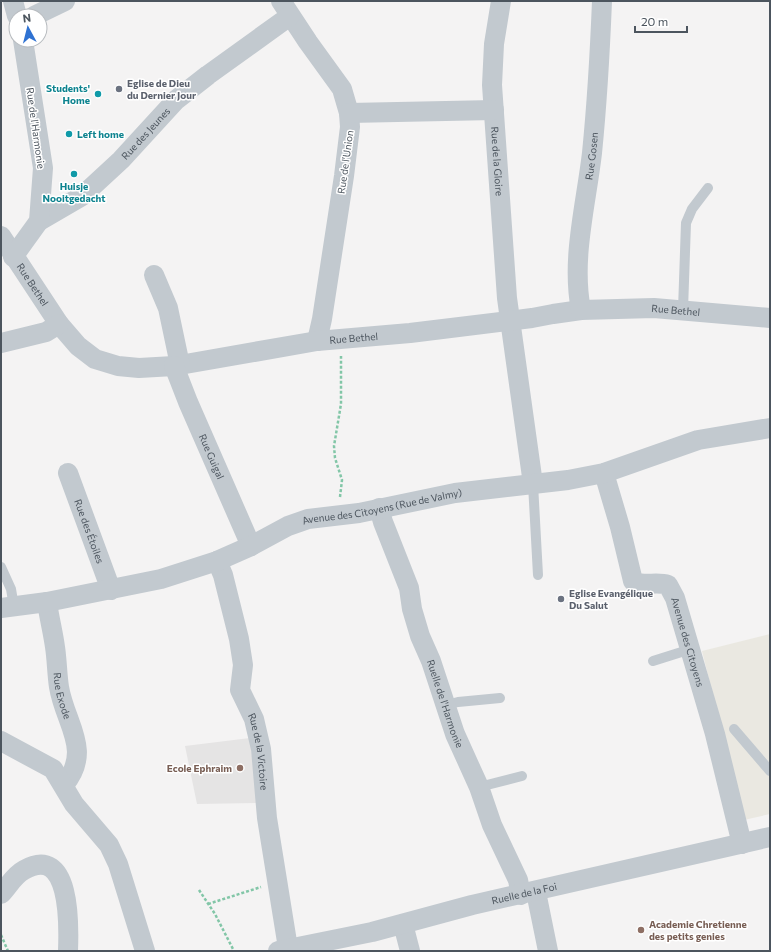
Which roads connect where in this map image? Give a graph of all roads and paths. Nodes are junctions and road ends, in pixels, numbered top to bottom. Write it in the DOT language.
graph roads {
  1 [pos="65,1"];
  2 [pos="500,1"];
  3 [pos="602,1"];
  4 [pos="48,9"];
  5 [pos="286,9"];
  6 [pos="24,48"];
  7 [pos="494,110"];
  8 [pos="349,114"];
  9 [pos="708,188"];
  10 [pos="40,221"];
  11 [pos="1,236"];
  12 [pos="13,257"];
  13 [pos="154,275"];
  14 [pos="581,310"];
  15 [pos="683,310"];
  16 [pos="770,318"];
  17 [pos="510,321"];
  18 [pos="59,324"];
  19 [pos="342,340"];
  20 [pos="316,341"];
  21 [pos="1,343"];
  22 [pos="177,366"];
  23 [pos="770,428"];
  24 [pos="68,473"];
  25 [pos="604,473"];
  26 [pos="533,484"];
  27 [pos="379,508"];
  28 [pos="341,514"];
  29 [pos="251,546"];
  30 [pos="217,561"];
  31 [pos="1,567"];
  32 [pos="538,575"];
  33 [pos="111,590"];
  34 [pos="47,602"];
  35 [pos="8,607"];
  36 [pos="691,648"];
  37 [pos="653,661"];
  38 [pos="500,698"];
  39 [pos="446,705"];
  40 [pos="734,729"];
  41 [pos="1,741"];
  42 [pos="770,771"];
  43 [pos="522,776"];
  44 [pos="64,786"];
  45 [pos="479,787"];
  46 [pos="770,837"];
  47 [pos="742,844"];
  48 [pos="277,882"];
  49 [pos="199,890"];
  50 [pos="529,893"];
  51 [pos="1,894"];
  52 [pos="208,904"];
  53 [pos="404,924"];
  54 [pos="1,934"];
  55 [pos="283,949"];
  56 [pos="8,951"];
  57 [pos="68,951"];
  58 [pos="145,951"];
  59 [pos="234,951"];
  60 [pos="410,951"];
  61 [pos="548,951"];
  1 -- 4 [label="street"];
  2 -- 7 [label="street, Rue de la Gloire"];
  3 -- 14 [label="street, Rue Gosen"];
  5 -- 8 [label="street, Rue de l'Union"];
  5 -- 10 [label="street, Rue des Jeunes"];
  6 -- 10 [label="street, Rue de l'Harmonie"];
  7 -- 8 [label="street"];
  7 -- 17 [label="street, Rue de la Gloire"];
  8 -- 20 [label="street, Rue de l'Union"];
  9 -- 15 [label="lane"];
  10 -- 12 [label="street"];
  11 -- 12 [label="street, Rue Bethel"];
  12 -- 18 [label="street, Rue Bethel"];
  13 -- 22 [label="street, Rue Guigal"];
  14 -- 15 [label="street, Rue Bethel"];
  14 -- 17 [label="street, Rue Bethel"];
  15 -- 16 [label="street, Rue Bethel"];
  17 -- 19 [label="street, Rue Bethel"];
  17 -- 26 [label="street, Rue de la Gloire"];
  18 -- 21 [label="street"];
  18 -- 22 [label="street, Rue Bethel"];
  19 -- 20 [label="street, Rue Bethel"];
  19 -- 28 [label="path"];
  20 -- 22 [label="street, Rue Bethel"];
  22 -- 29 [label="street, Rue Guigal"];
  23 -- 25 [label="street, Avenue des Citoyens (Rue de Valmy)"];
  24 -- 33 [label="street, Rue des Étoiles"];
  25 -- 26 [label="street, Avenue des Citoyens (Rue de Valmy)"];
  25 -- 36 [label="street, Avenue des Citoyens"];
  26 -- 27 [label="street, Avenue des Citoyens (Rue de Valmy)"];
  26 -- 32 [label="lane"];
  27 -- 28 [label="street, Avenue des Citoyens (Rue de Valmy)"];
  27 -- 39 [label="street, Ruelle de l'Harmonie"];
  28 -- 29 [label="street, Avenue des Citoyens (Rue de Valmy)"];
  29 -- 30 [label="street, Avenue des Citoyens (Rue de Valmy)"];
  30 -- 33 [label="street, Avenue des Citoyens (Rue de Valmy)"];
  30 -- 48 [label="street, Rue de la Victoire"];
  31 -- 35 [label="lane"];
  33 -- 34 [label="street, Avenue des Citoyens (Rue de Valmy)"];
  34 -- 35 [label="street, Avenue des Citoyens (Rue de Valmy)"];
  34 -- 44 [label="street, Rue Exode"];
  36 -- 37 [label="lane"];
  36 -- 47 [label="street, Avenue des Citoyens"];
  38 -- 39 [label="lane"];
  39 -- 45 [label="street, Ruelle de l'Harmonie"];
  40 -- 42 [label="lane"];
  41 -- 44 [label="street"];
  43 -- 45 [label="lane"];
  44 -- 58 [label="street"];
  45 -- 50 [label="street, Ruelle de l'Harmonie"];
  46 -- 47 [label="street, Ruelle de la Foi"];
  47 -- 50 [label="street, Ruelle de la Foi"];
  48 -- 52 [label="path"];
  48 -- 55 [label="street, Rue de la Victoire"];
  49 -- 52 [label="path"];
  50 -- 53 [label="street, Ruelle de la Foi"];
  50 -- 61 [label="street, Ruelle de l'Harmonie"];
  51 -- 57 [label="street"];
  52 -- 59 [label="path"];
  53 -- 55 [label="street, Ruelle de la Foi"];
  53 -- 60 [label="street"];
  54 -- 56 [label="path"];
}
